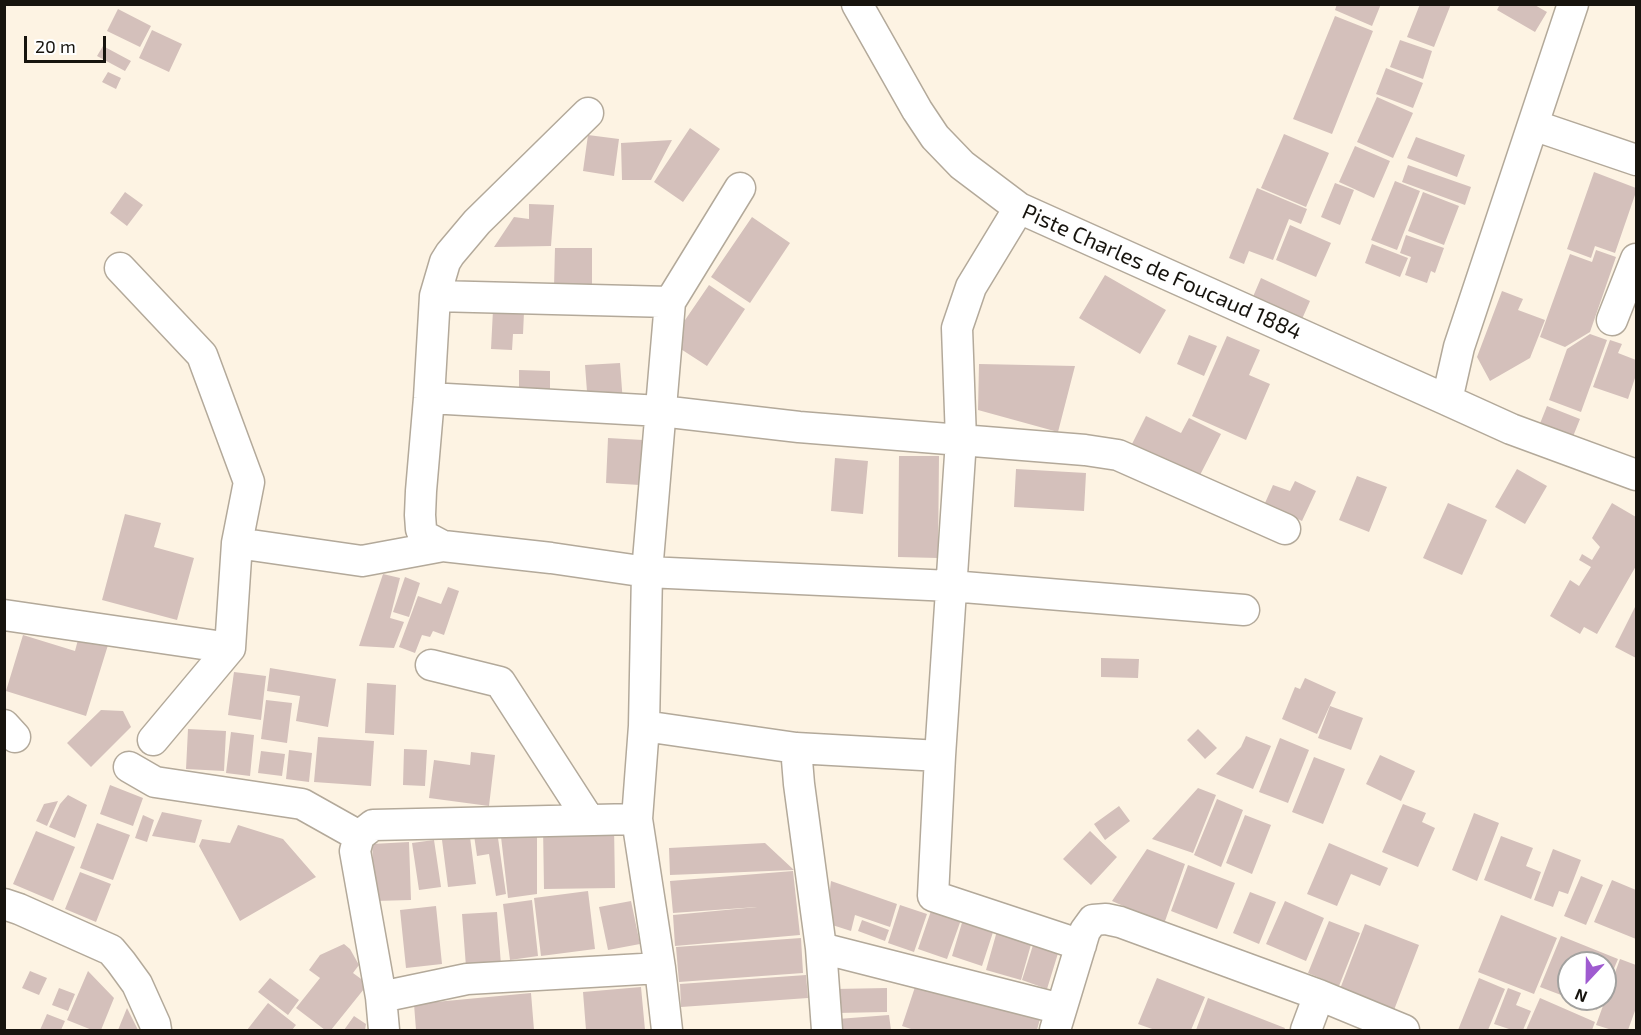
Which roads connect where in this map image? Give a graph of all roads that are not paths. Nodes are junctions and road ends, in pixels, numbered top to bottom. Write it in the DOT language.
graph roads {
  1 [pos="856,4"];
  2 [pos="1574,4"];
  3 [pos="588,113"];
  4 [pos="1533,125"];
  5 [pos="1636,160"];
  6 [pos="740,188"];
  7 [pos="1019,208"];
  8 [pos="1636,259"];
  9 [pos="120,268"];
  10 [pos="435,296"];
  11 [pos="670,302"];
  12 [pos="1612,320"];
  13 [pos="429,398"];
  14 [pos="1447,400"];
  15 [pos="661,411"];
  16 [pos="961,440"];
  17 [pos="1636,475"];
  18 [pos="1285,529"];
  19 [pos="237,543"];
  20 [pos="443,546"];
  21 [pos="647,572"];
  22 [pos="951,586"];
  23 [pos="1244,610"];
  24 [pos="4,615"];
  25 [pos="230,648"];
  26 [pos="430,665"];
  27 [pos="644,726"];
  28 [pos="153,740"];
  29 [pos="796,748"];
  30 [pos="940,756"];
  31 [pos="129,767"];
  32 [pos="637,819"];
  33 [pos="589,820"];
  34 [pos="359,836"];
  35 [pos="4,904"];
  36 [pos="1081,945"];
  37 [pos="821,948"];
  38 [pos="660,968"];
  39 [pos="1319,995"];
  40 [pos="381,997"];
  41 [pos="1058,1020"];
  42 [pos="156,1030"];
  43 [pos="384,1030"];
  44 [pos="667,1030"];
  45 [pos="827,1030"];
  46 [pos="1306,1030"];
  47 [pos="1404,1030"];
  1 -- 7 [label="street, Piste Charles de Foucaud 1884"];
  2 -- 4 [label="street"];
  3 -- 10 [label="street"];
  4 -- 5 [label="street"];
  4 -- 14 [label="street"];
  6 -- 11 [label="street"];
  7 -- 14 [label="street, Piste Charles de Foucaud 1884"];
  7 -- 16 [label="street"];
  8 -- 12 [label="street"];
  9 -- 19 [label="street"];
  10 -- 11 [label="street"];
  10 -- 13 [label="street"];
  11 -- 15 [label="street"];
  13 -- 15 [label="street"];
  13 -- 20 [label="street"];
  14 -- 17 [label="street, Piste Charles de Foucaud 1884"];
  15 -- 16 [label="street"];
  15 -- 21 [label="street"];
  16 -- 18 [label="street"];
  16 -- 22 [label="street"];
  19 -- 20 [label="street"];
  19 -- 25 [label="street"];
  20 -- 21 [label="street"];
  21 -- 22 [label="street"];
  21 -- 27 [label="street"];
  22 -- 23 [label="street"];
  22 -- 30 [label="street"];
  24 -- 25 [label="street"];
  25 -- 28 [label="street"];
  26 -- 33 [label="street"];
  27 -- 29 [label="street"];
  27 -- 32 [label="street"];
  29 -- 30 [label="street"];
  29 -- 37 [label="street"];
  30 -- 36 [label="street"];
  31 -- 34 [label="street"];
  32 -- 33 [label="street"];
  32 -- 38 [label="street"];
  33 -- 34 [label="street"];
  34 -- 40 [label="street"];
  35 -- 42 [label="street"];
  36 -- 39 [label="street"];
  36 -- 41 [label="street"];
  37 -- 41 [label="street"];
  37 -- 45 [label="street"];
  38 -- 40 [label="street"];
  38 -- 44 [label="street"];
  39 -- 46 [label="street"];
  39 -- 47 [label="street"];
  40 -- 43 [label="street"];
}
